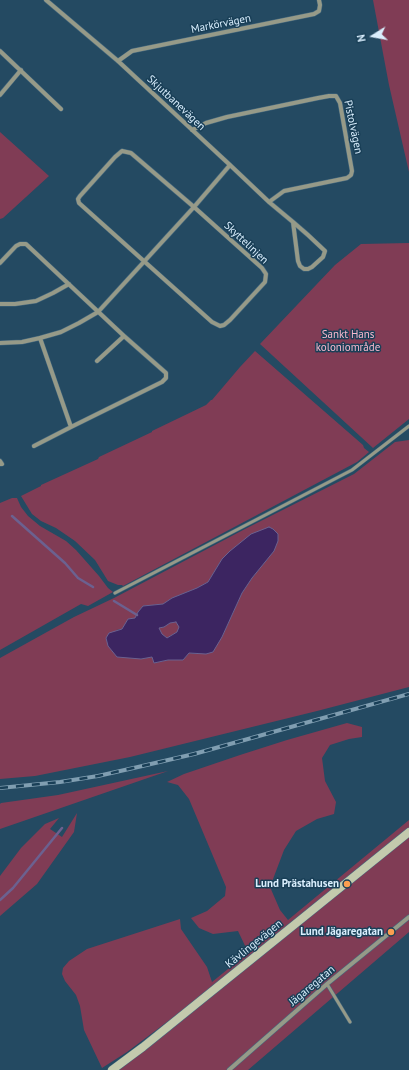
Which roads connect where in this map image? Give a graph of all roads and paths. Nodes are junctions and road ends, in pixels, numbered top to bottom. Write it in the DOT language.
graph roads {
  1 [pos="46,0"];
  2 [pos="319,0"];
  3 [pos="0,51"];
  4 [pos="118,61"];
  5 [pos="21,70"];
  6 [pos="0,95"];
  7 [pos="61,109"];
  8 [pos="192,130"];
  9 [pos="230,165"];
  10 [pos="268,202"];
  11 [pos="194,207"];
  12 [pos="292,222"];
  13 [pos="145,261"];
  14 [pos="0,263"];
  15 [pos="69,284"];
  16 [pos="0,304"];
  17 [pos="98,312"];
  18 [pos="124,336"];
  19 [pos="40,338"];
  20 [pos="0,342"];
  21 [pos="97,361"];
  22 [pos="70,426"];
  23 [pos="409,426"];
  24 [pos="34,446"];
  25 [pos="115,593"];
  26 [pos="409,832"];
  27 [pos="409,917"];
  28 [pos="328,984"];
  29 [pos="350,1022"];
  30 [pos="112,1070"];
  31 [pos="230,1070"];
  1 -- 4 [label="street, Skjutbanevägen"];
  2 -- 4 [label="street, Markörvägen"];
  3 -- 5 [label="street"];
  4 -- 8 [label="street, Skjutbanevägen"];
  5 -- 6 [label="street"];
  5 -- 7 [label="street"];
  8 -- 9 [label="street, Skjutbanevägen"];
  8 -- 10 [label="street, Pistolvägen"];
  9 -- 10 [label="street, Skjutbanevägen"];
  9 -- 11 [label="street"];
  10 -- 12 [label="street, Skjutbanevägen"];
  11 -- 13 [label="street"];
  11 -- 13 [label="street, Skyttelinjen"];
  11 -- 13 [label="street, Skyttelinjen"];
  12 -- 12 [label="street, Skjutbanevägen"];
  13 -- 17 [label="street"];
  14 -- 15 [label="street"];
  15 -- 16 [label="street"];
  15 -- 17 [label="street"];
  17 -- 18 [label="street"];
  17 -- 19 [label="street"];
  18 -- 21 [label="street"];
  18 -- 22 [label="street"];
  19 -- 20 [label="street"];
  19 -- 22 [label="street"];
  22 -- 24 [label="street"];
  23 -- 25 [label="lane"];
  26 -- 30 [label="main road, Kävlingevägen"];
  27 -- 28 [label="street, Jägaregatan"];
  28 -- 29 [label="lane"];
  28 -- 31 [label="street, Jägaregatan"];
}
